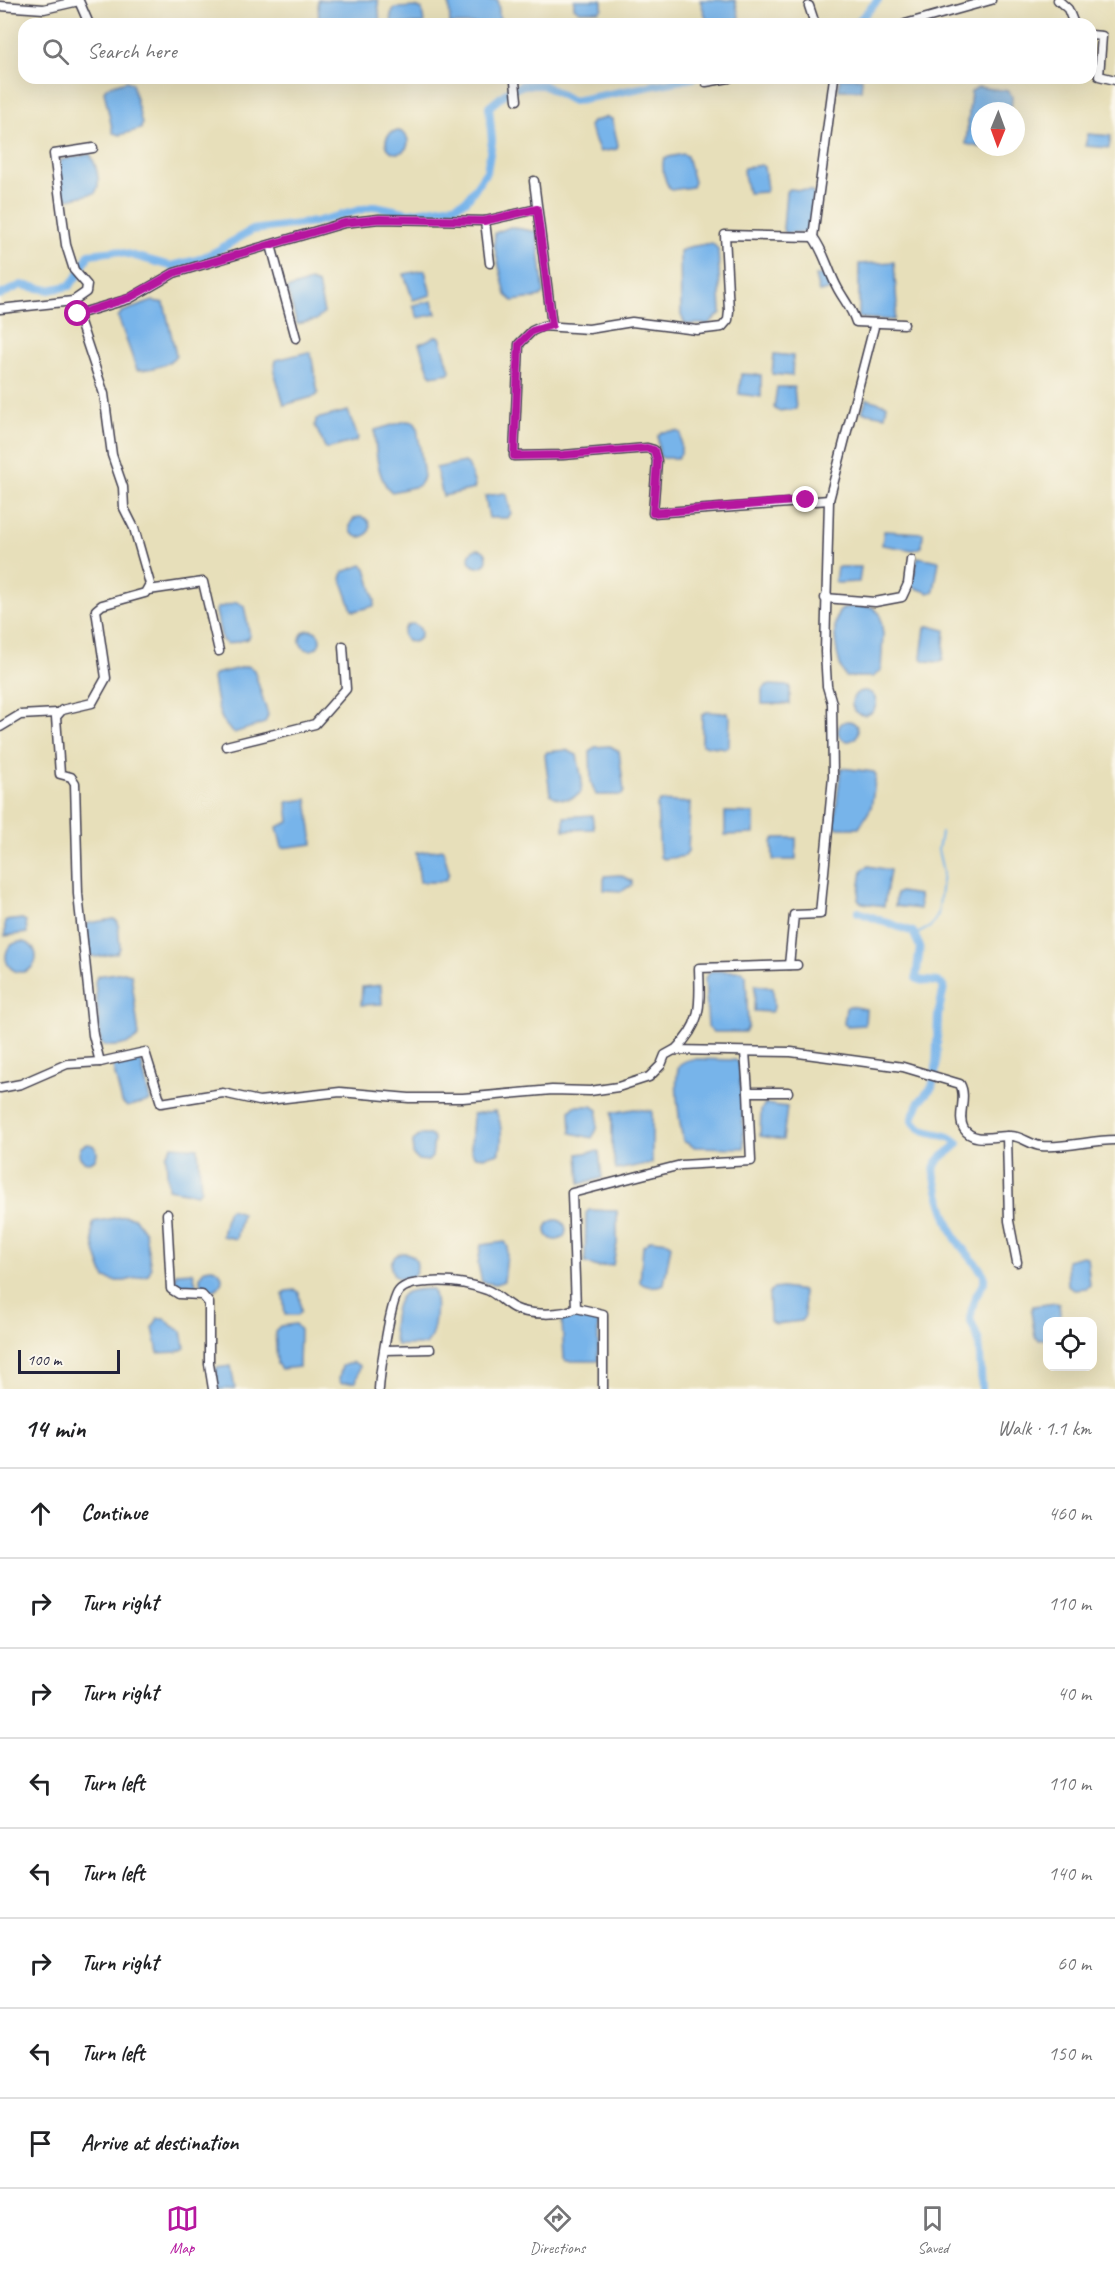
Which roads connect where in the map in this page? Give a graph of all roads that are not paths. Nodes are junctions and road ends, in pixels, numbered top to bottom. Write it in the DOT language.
graph roads {
  1 [pos="79,0"];
  2 [pos="991,0"];
  3 [pos="1058,0"];
  4 [pos="0,6"];
  5 [pos="809,6"];
  6 [pos="86,18"];
  7 [pos="813,18"];
  8 [pos="926,18"];
  9 [pos="1072,18"];
  10 [pos="1097,36"];
  11 [pos="1115,80"];
  12 [pos="515,84"];
  13 [pos="833,84"];
  14 [pos="517,100"];
  15 [pos="93,148"];
  16 [pos="534,181"];
  17 [pos="537,209"];
  18 [pos="484,221"];
  19 [pos="813,237"];
  20 [pos="271,245"];
  21 [pos="490,263"];
  22 [pos="73,301"];
  23 [pos="0,309"];
  24 [pos="78,314"];
  25 [pos="875,323"];
  26 [pos="904,324"];
  27 [pos="552,325"];
  28 [pos="296,338"];
  29 [pos="829,500"];
  30 [pos="911,560"];
  31 [pos="149,590"];
  32 [pos="825,598"];
  33 [pos="343,646"];
  34 [pos="219,651"];
  35 [pos="57,713"];
  36 [pos="0,727"];
  37 [pos="226,746"];
  38 [pos="675,1050"];
  39 [pos="745,1052"];
  40 [pos="100,1062"];
  41 [pos="0,1088"];
  42 [pos="748,1092"];
  43 [pos="788,1092"];
  44 [pos="1007,1136"];
  45 [pos="1115,1140"];
  46 [pos="167,1214"];
  47 [pos="1017,1262"];
  48 [pos="576,1308"];
  49 [pos="430,1349"];
  50 [pos="386,1350"];
  51 [pos="213,1389"];
  52 [pos="379,1389"];
  53 [pos="603,1389"];
  1 -- 4 [label="street"];
  1 -- 6 [label="street"];
  2 -- 8 [label="street"];
  3 -- 9 [label="street"];
  5 -- 7 [label="street"];
  10 -- 11 [label="street"];
  12 -- 14 [label="street"];
  13 -- 19 [label="street"];
  15 -- 22 [label="street"];
  16 -- 17 [label="street"];
  17 -- 18 [label="street"];
  17 -- 27 [label="street"];
  18 -- 20 [label="street"];
  18 -- 21 [label="street"];
  19 -- 25 [label="street"];
  19 -- 27 [label="street"];
  20 -- 24 [label="street"];
  20 -- 28 [label="street"];
  22 -- 23 [label="street"];
  22 -- 24 [label="street"];
  24 -- 31 [label="street"];
  25 -- 26 [label="street"];
  25 -- 29 [label="street"];
  27 -- 29 [label="street"];
  29 -- 32 [label="street"];
  30 -- 32 [label="street"];
  31 -- 34 [label="street"];
  31 -- 35 [label="street"];
  32 -- 38 [label="street"];
  33 -- 37 [label="street"];
  35 -- 36 [label="street"];
  35 -- 40 [label="street"];
  38 -- 39 [label="street"];
  38 -- 40 [label="street"];
  39 -- 42 [label="street"];
  39 -- 44 [label="street"];
  40 -- 41 [label="street"];
  42 -- 43 [label="street"];
  42 -- 48 [label="street"];
  44 -- 45 [label="street"];
  44 -- 47 [label="street"];
  46 -- 51 [label="street"];
  48 -- 50 [label="street"];
  48 -- 53 [label="street"];
  49 -- 50 [label="street"];
  50 -- 52 [label="street"];
}
